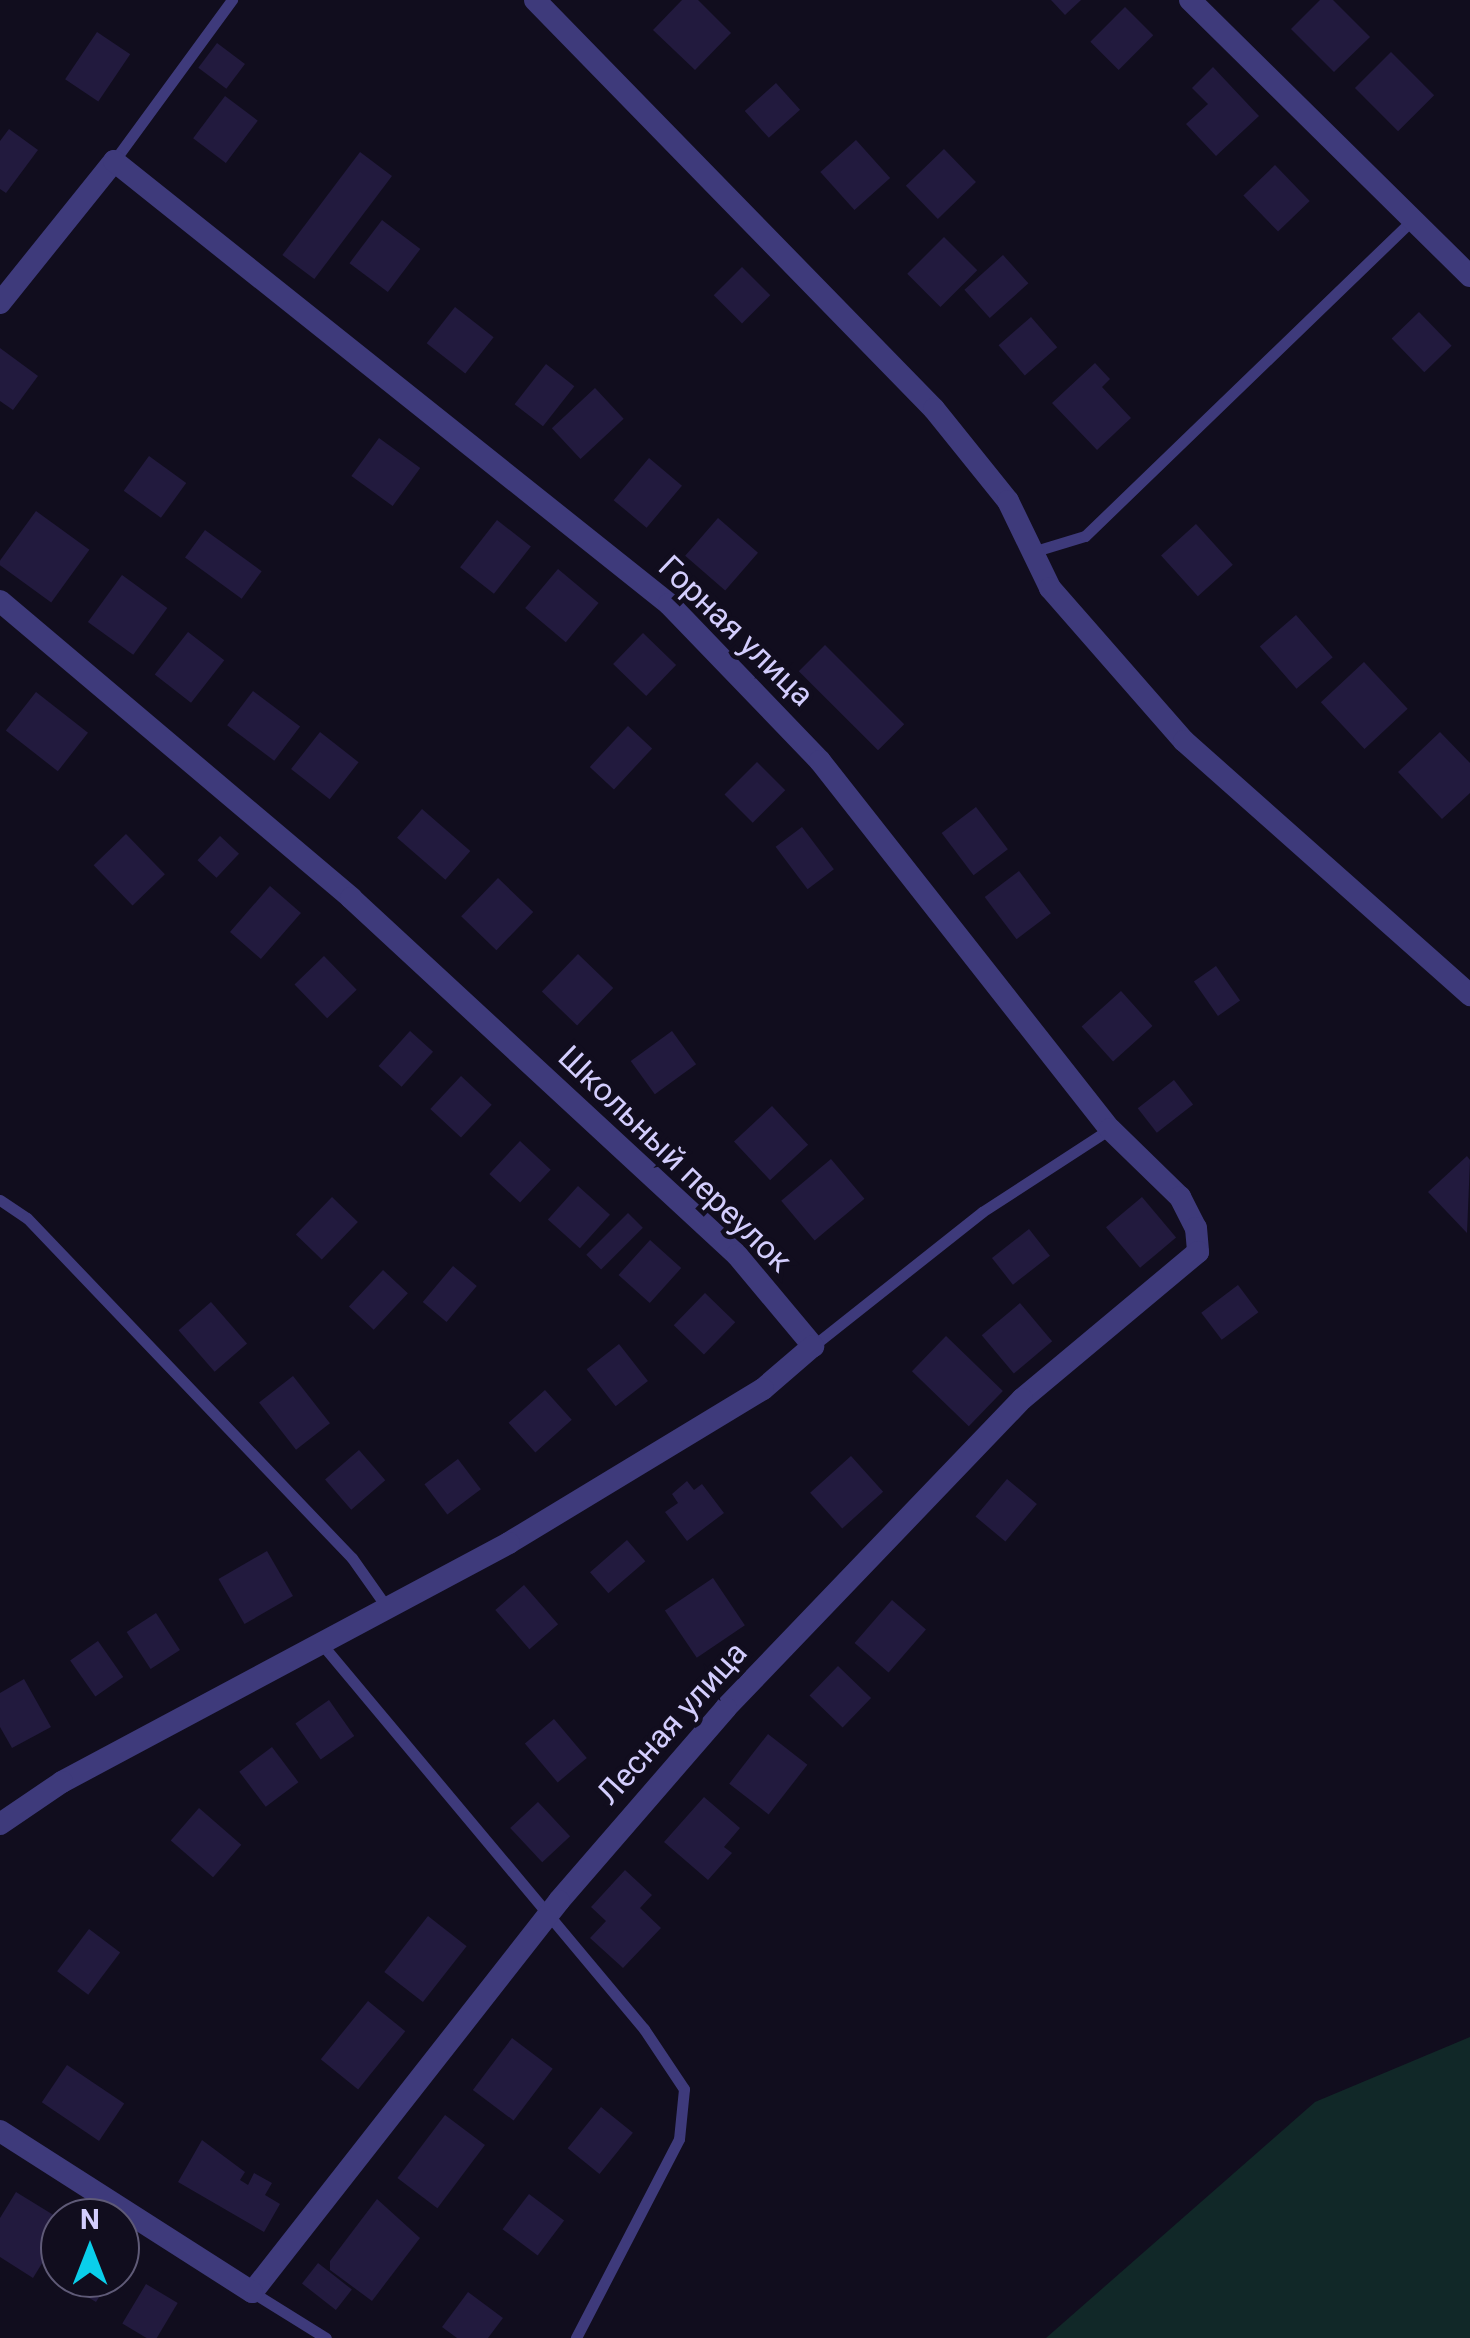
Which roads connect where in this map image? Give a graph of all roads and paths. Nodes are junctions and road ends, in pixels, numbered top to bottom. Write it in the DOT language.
graph roads {
  1 [pos="232,0"];
  2 [pos="536,0"];
  3 [pos="1190,0"];
  4 [pos="114,161"];
  5 [pos="1414,218"];
  6 [pos="1470,276"];
  7 [pos="0,303"];
  8 [pos="1032,552"];
  9 [pos="0,601"];
  10 [pos="1470,995"];
  11 [pos="1110,1130"];
  12 [pos="0,1200"];
  13 [pos="1198,1252"];
  14 [pos="813,1346"];
  15 [pos="389,1610"];
  16 [pos="320,1642"];
  17 [pos="0,1824"];
  18 [pos="549,1912"];
  19 [pos="0,2131"];
  20 [pos="252,2292"];
  21 [pos="313,2338"];
  22 [pos="326,2338"];
  23 [pos="576,2338"];
  1 -- 4 [label="lane"];
  2 -- 8 [label="street"];
  3 -- 5 [label="street"];
  4 -- 7 [label="street"];
  4 -- 11 [label="street, Горная улица"];
  5 -- 6 [label="street"];
  5 -- 8 [label="lane"];
  8 -- 10 [label="street"];
  9 -- 14 [label="street, Школьный переулок"];
  11 -- 13 [label="street, Горная улица"];
  11 -- 14 [label="lane"];
  12 -- 15 [label="lane"];
  13 -- 18 [label="street, Лесная улица"];
  14 -- 15 [label="street"];
  15 -- 16 [label="street"];
  16 -- 17 [label="street"];
  16 -- 18 [label="lane"];
  18 -- 20 [label="street, Лесная улица"];
  18 -- 23 [label="lane"];
  19 -- 20 [label="street"];
  20 -- 21 [label="lane"];
  20 -- 22 [label="lane"];
}
